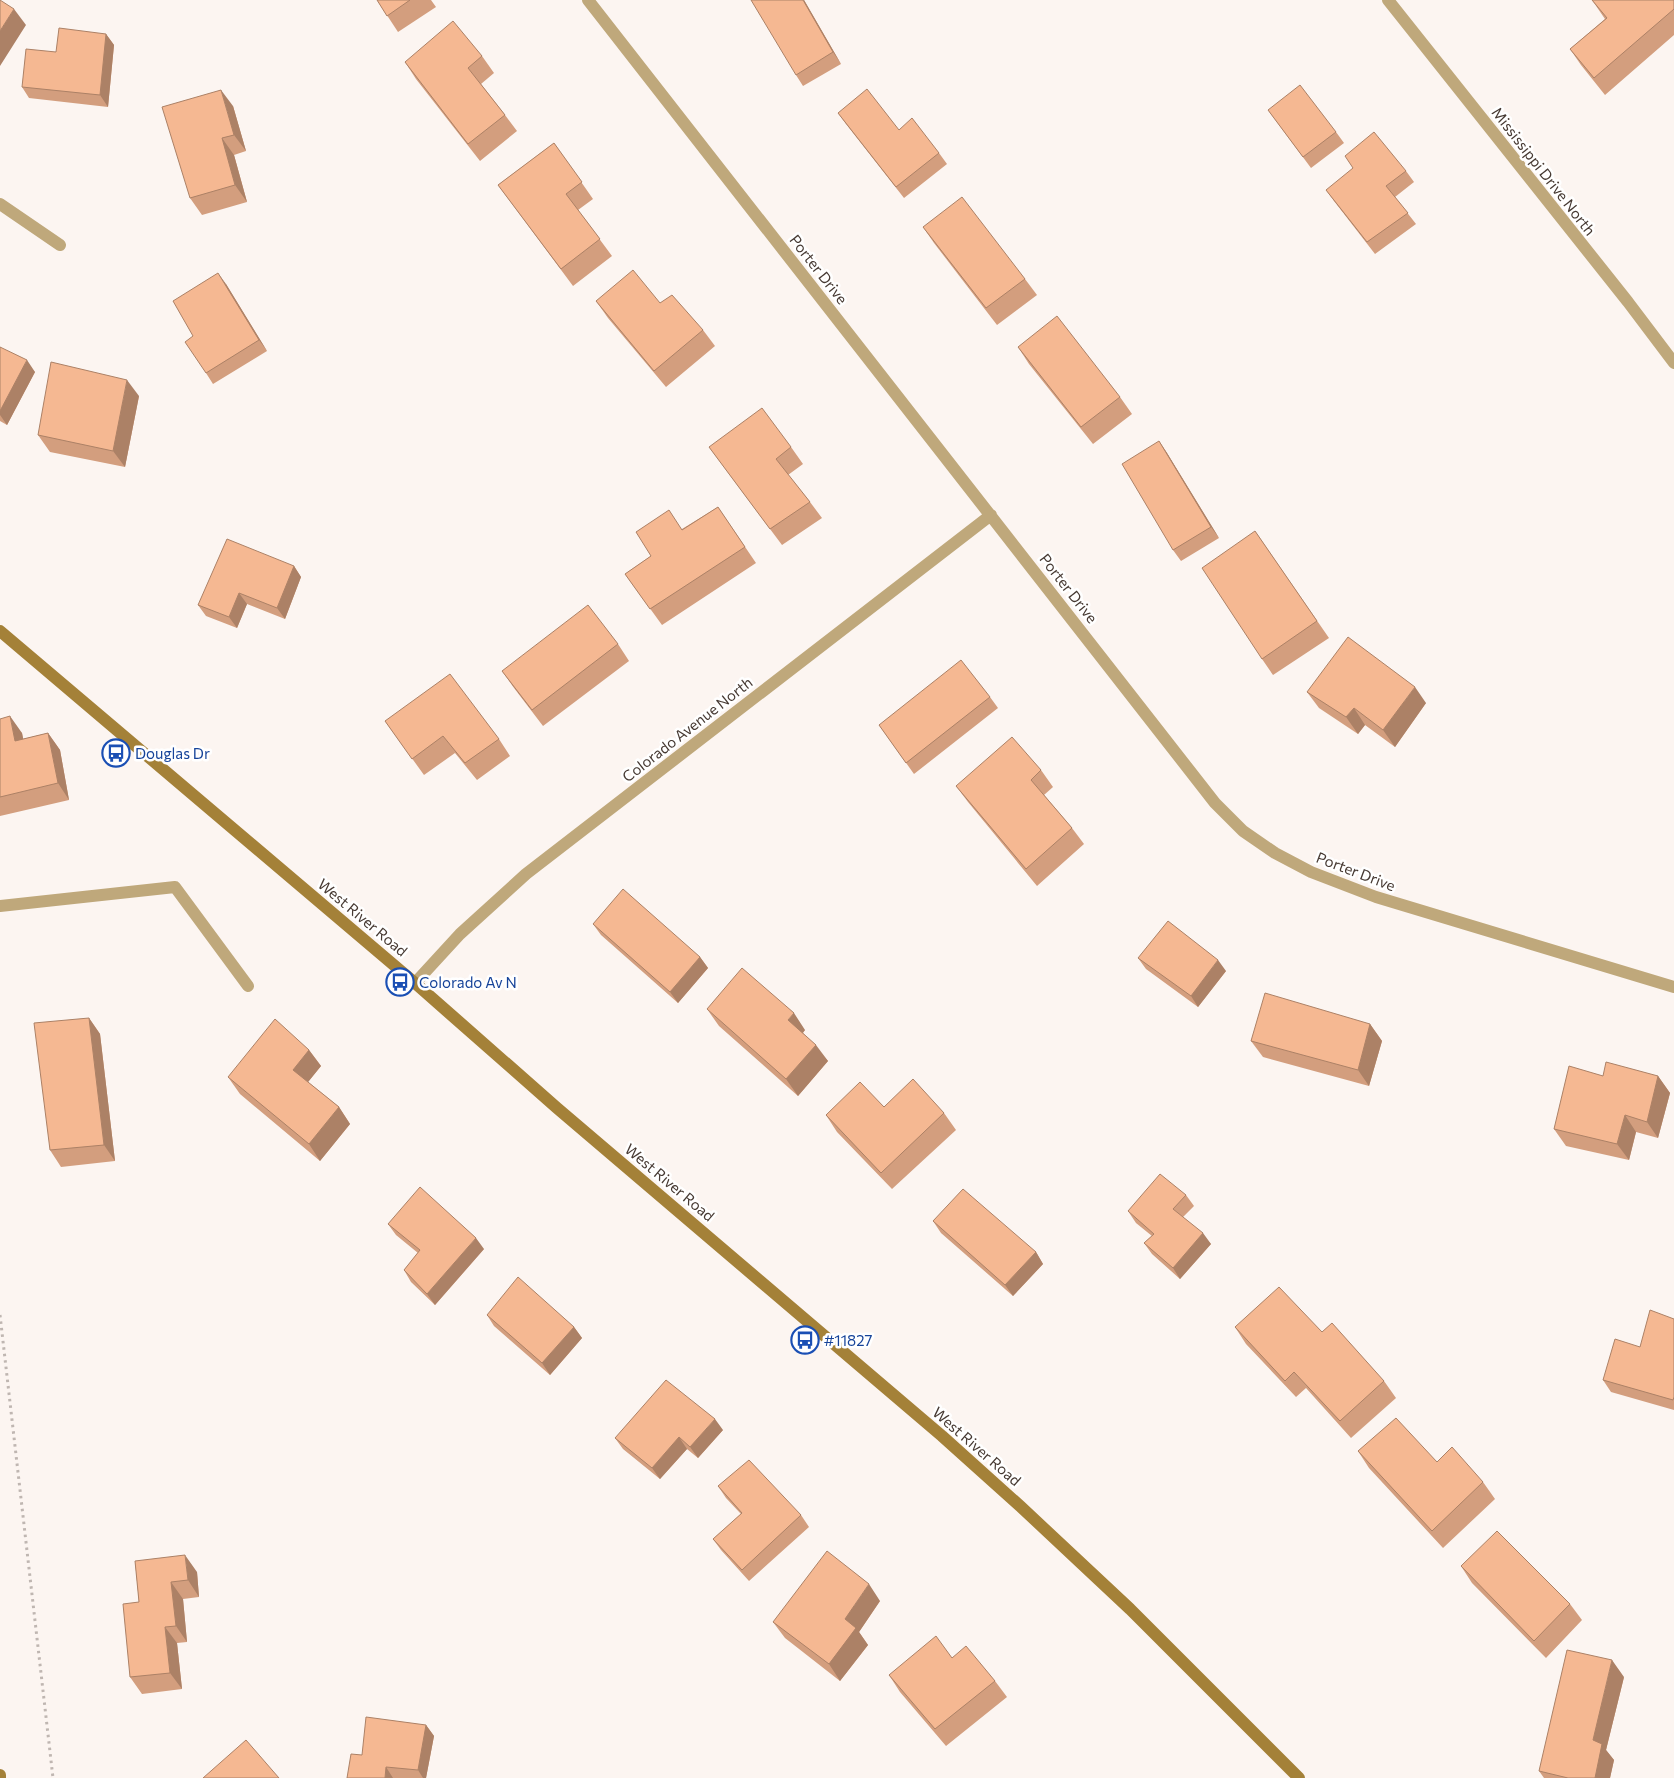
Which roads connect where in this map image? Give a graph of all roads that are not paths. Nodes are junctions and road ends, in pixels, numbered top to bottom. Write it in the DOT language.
graph roads {
  1 [pos="588,0"];
  2 [pos="1388,0"];
  3 [pos="0,204"];
  4 [pos="60,245"];
  5 [pos="1674,363"];
  6 [pos="991,514"];
  7 [pos="0,631"];
  8 [pos="0,906"];
  9 [pos="415,983"];
  10 [pos="248,986"];
  11 [pos="1674,987"];
  12 [pos="1299,1778"];
  1 -- 6 [label="street, Porter Drive"];
  2 -- 5 [label="street, Mississippi Drive North"];
  3 -- 4 [label="street"];
  6 -- 9 [label="street, Colorado Avenue North"];
  6 -- 11 [label="street, Porter Drive"];
  7 -- 9 [label="main road, West River Road"];
  8 -- 10 [label="street"];
  9 -- 12 [label="main road, West River Road"];
}
